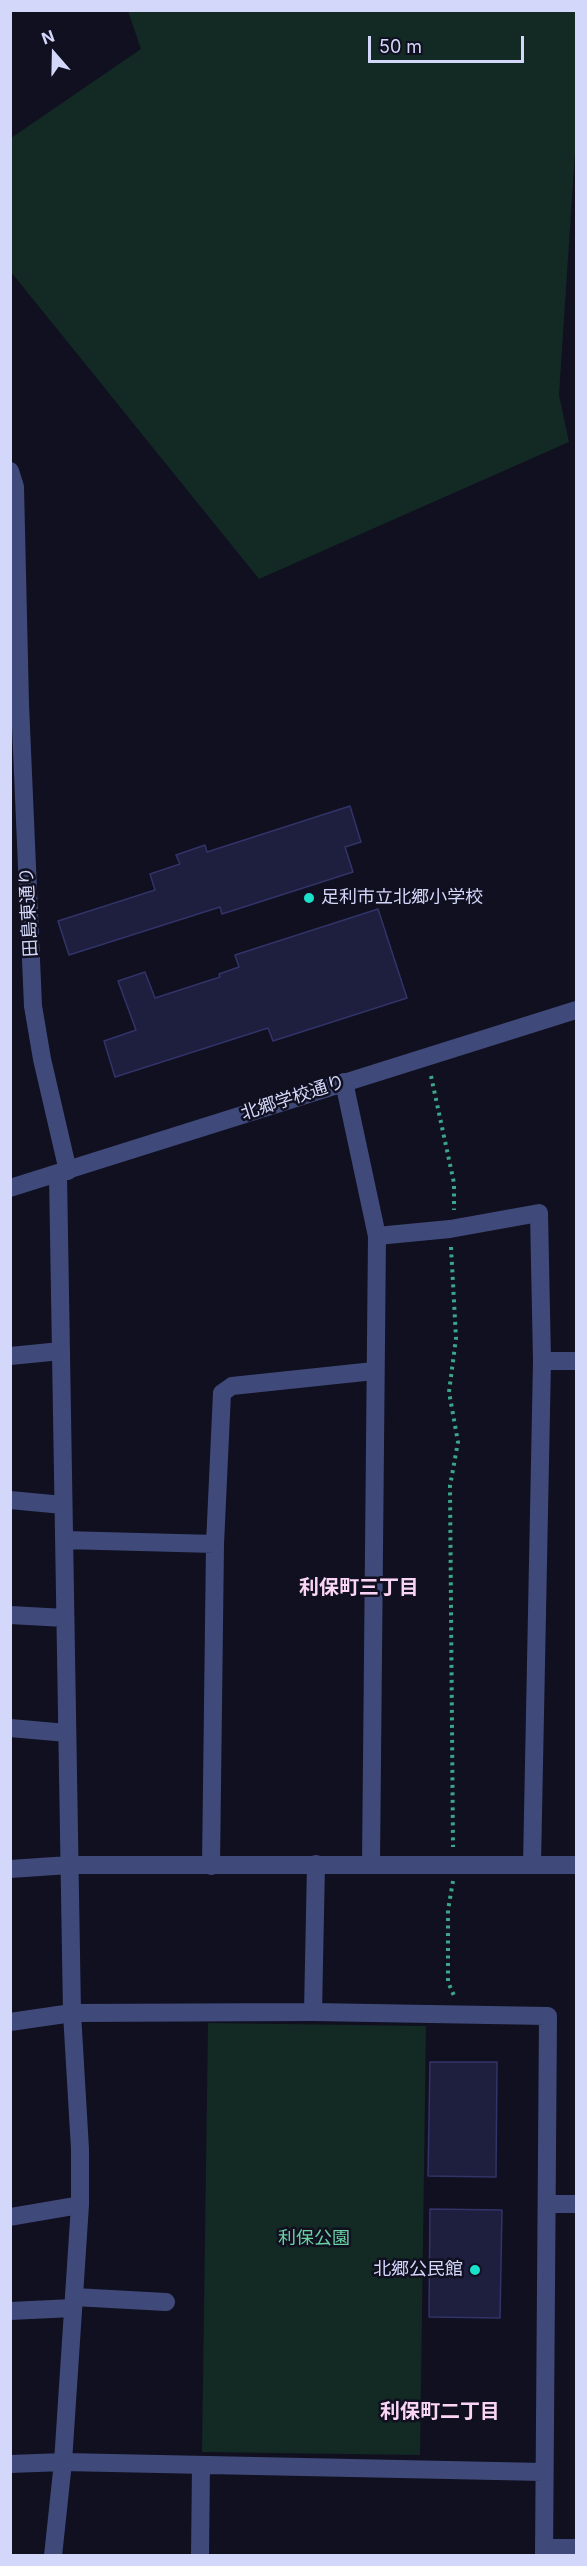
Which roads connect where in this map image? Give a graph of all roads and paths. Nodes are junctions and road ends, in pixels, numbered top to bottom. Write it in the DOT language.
graph roads {
  1 [pos="10,471"];
  2 [pos="13,534"];
  3 [pos="18,857"];
  4 [pos="576,1010"];
  5 [pos="431,1076"];
  6 [pos="344,1082"];
  7 [pos="63,1172"];
  8 [pos="10,1188"];
  9 [pos="450,1229"];
  10 [pos="376,1236"];
  11 [pos="60,1351"];
  12 [pos="10,1356"];
  13 [pos="542,1361"];
  14 [pos="576,1361"];
  15 [pos="374,1371"];
  16 [pos="10,1500"];
  17 [pos="63,1505"];
  18 [pos="64,1540"];
  19 [pos="215,1544"];
  20 [pos="10,1615"];
  21 [pos="65,1618"];
  22 [pos="10,1728"];
  23 [pos="67,1733"];
  24 [pos="316,1864"];
  25 [pos="371,1864"];
  26 [pos="531,1864"];
  27 [pos="69,1865"];
  28 [pos="453,1865"];
  29 [pos="576,1865"];
  30 [pos="211,1866"];
  31 [pos="10,1869"];
  32 [pos="313,2012"];
  33 [pos="72,2013"];
  34 [pos="447,2014"];
  35 [pos="10,2022"];
  36 [pos="547,2204"];
  37 [pos="576,2204"];
  38 [pos="80,2205"];
  39 [pos="10,2217"];
  40 [pos="166,2302"];
  41 [pos="74,2303"];
  42 [pos="10,2311"];
  43 [pos="63,2462"];
  44 [pos="10,2464"];
  45 [pos="201,2465"];
  46 [pos="544,2472"];
  47 [pos="576,2548"];
  48 [pos="544,2552"];
  49 [pos="53,2556"];
  50 [pos="200,2556"];
  1 -- 2 [label="street, 田島東通り"];
  2 -- 3 [label="street, 田島東通り"];
  3 -- 7 [label="street, 田島東通り"];
  4 -- 6 [label="street, 北郷学校通り"];
  5 -- 9 [label="path"];
  6 -- 7 [label="street, 北郷学校通り"];
  6 -- 10 [label="street"];
  7 -- 8 [label="street, 北郷学校通り"];
  7 -- 11 [label="street, 田島東通り"];
  9 -- 10 [label="street"];
  9 -- 13 [label="street"];
  9 -- 28 [label="path"];
  10 -- 15 [label="street"];
  11 -- 12 [label="street"];
  11 -- 17 [label="street, 田島東通り"];
  13 -- 14 [label="street"];
  13 -- 26 [label="street"];
  15 -- 19 [label="street"];
  15 -- 25 [label="street"];
  16 -- 17 [label="street"];
  17 -- 18 [label="street, 田島東通り"];
  18 -- 19 [label="street"];
  18 -- 21 [label="street, 田島東通り"];
  19 -- 30 [label="street"];
  20 -- 21 [label="street"];
  21 -- 23 [label="street, 田島東通り"];
  22 -- 23 [label="street"];
  23 -- 27 [label="street, 田島東通り"];
  24 -- 25 [label="street"];
  24 -- 30 [label="street"];
  24 -- 32 [label="street"];
  25 -- 28 [label="street"];
  26 -- 28 [label="street"];
  26 -- 29 [label="street"];
  27 -- 30 [label="street"];
  27 -- 31 [label="street"];
  27 -- 33 [label="street, 田島東通り"];
  28 -- 34 [label="path"];
  32 -- 33 [label="street"];
  32 -- 34 [label="street"];
  33 -- 35 [label="street"];
  33 -- 38 [label="street, 田島東通り"];
  34 -- 36 [label="street"];
  36 -- 37 [label="street"];
  36 -- 46 [label="street"];
  38 -- 39 [label="street"];
  38 -- 41 [label="street, 田島東通り"];
  40 -- 41 [label="street"];
  41 -- 42 [label="street"];
  41 -- 43 [label="street, 田島東通り"];
  43 -- 44 [label="street"];
  43 -- 45 [label="street"];
  43 -- 49 [label="street, 田島東通り"];
  45 -- 46 [label="street"];
  45 -- 50 [label="street"];
  46 -- 48 [label="street"];
  47 -- 48 [label="street"];
}
